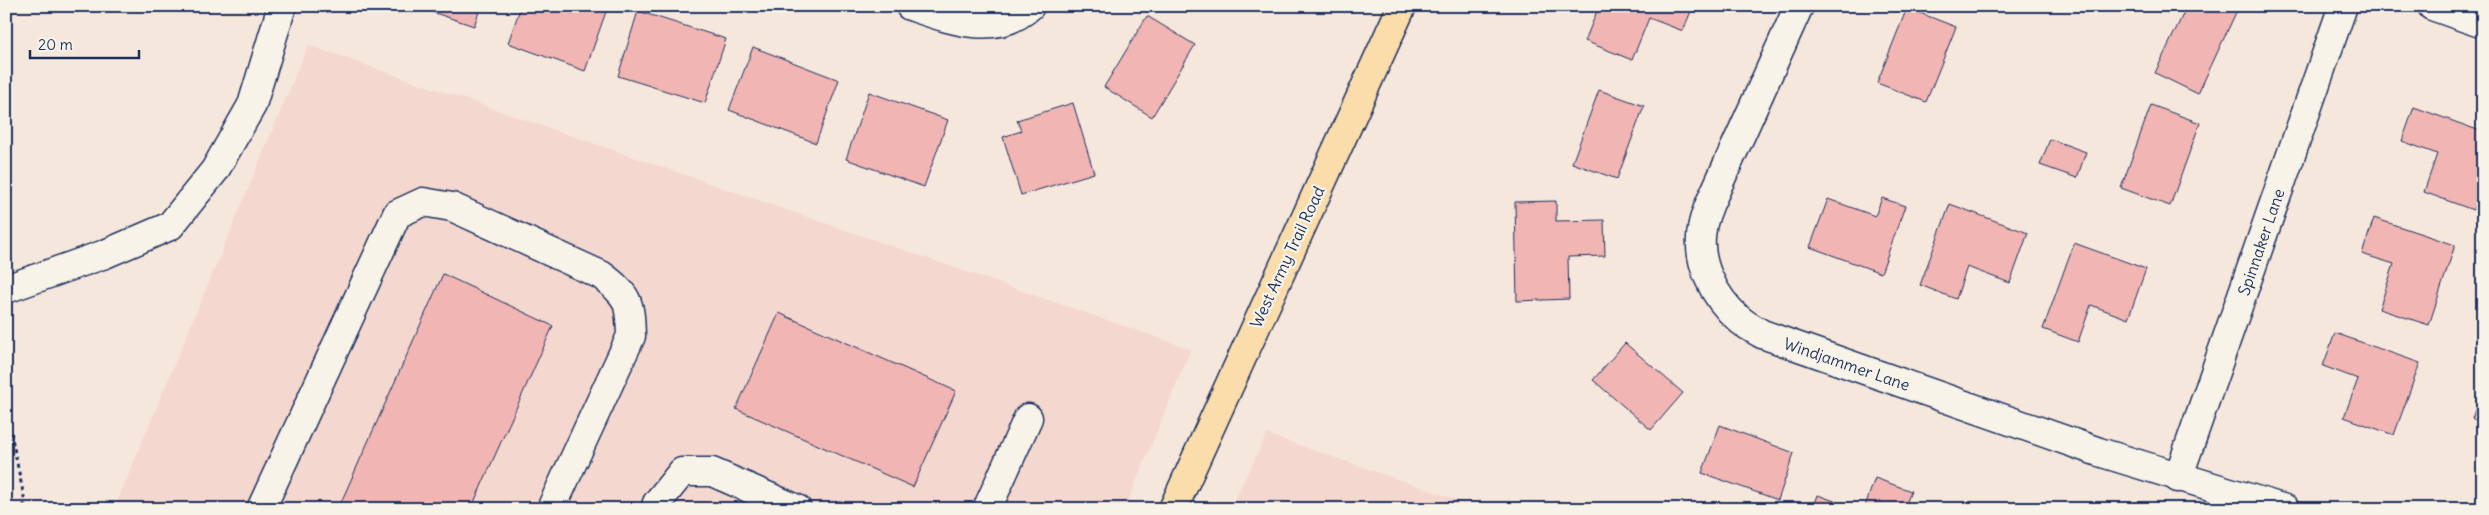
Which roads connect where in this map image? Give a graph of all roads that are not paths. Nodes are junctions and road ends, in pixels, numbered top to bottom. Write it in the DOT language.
graph roads {
  1 [pos="282,6"];
  2 [pos="910,6"];
  3 [pos="1402,6"];
  4 [pos="1799,6"];
  5 [pos="2343,6"];
  6 [pos="2432,6"];
  7 [pos="1020,13"];
  8 [pos="2483,24"];
  9 [pos="6,289"];
  10 [pos="1028,418"];
  11 [pos="2178,478"];
  12 [pos="262,509"];
  13 [pos="551,509"];
  14 [pos="655,509"];
  15 [pos="796,509"];
  16 [pos="988,509"];
  17 [pos="1173,509"];
  18 [pos="2285,509"];
  1 -- 9 [label="street"];
  2 -- 7 [label="street"];
  3 -- 17 [label="main road, West Army Trail Road"];
  4 -- 11 [label="street, Windjammer Lane"];
  5 -- 11 [label="street, Spinnaker Lane"];
  6 -- 8 [label="street"];
  10 -- 16 [label="street"];
  11 -- 18 [label="street, Windjammer Lane"];
  12 -- 13 [label="street"];
  14 -- 15 [label="street"];
}
